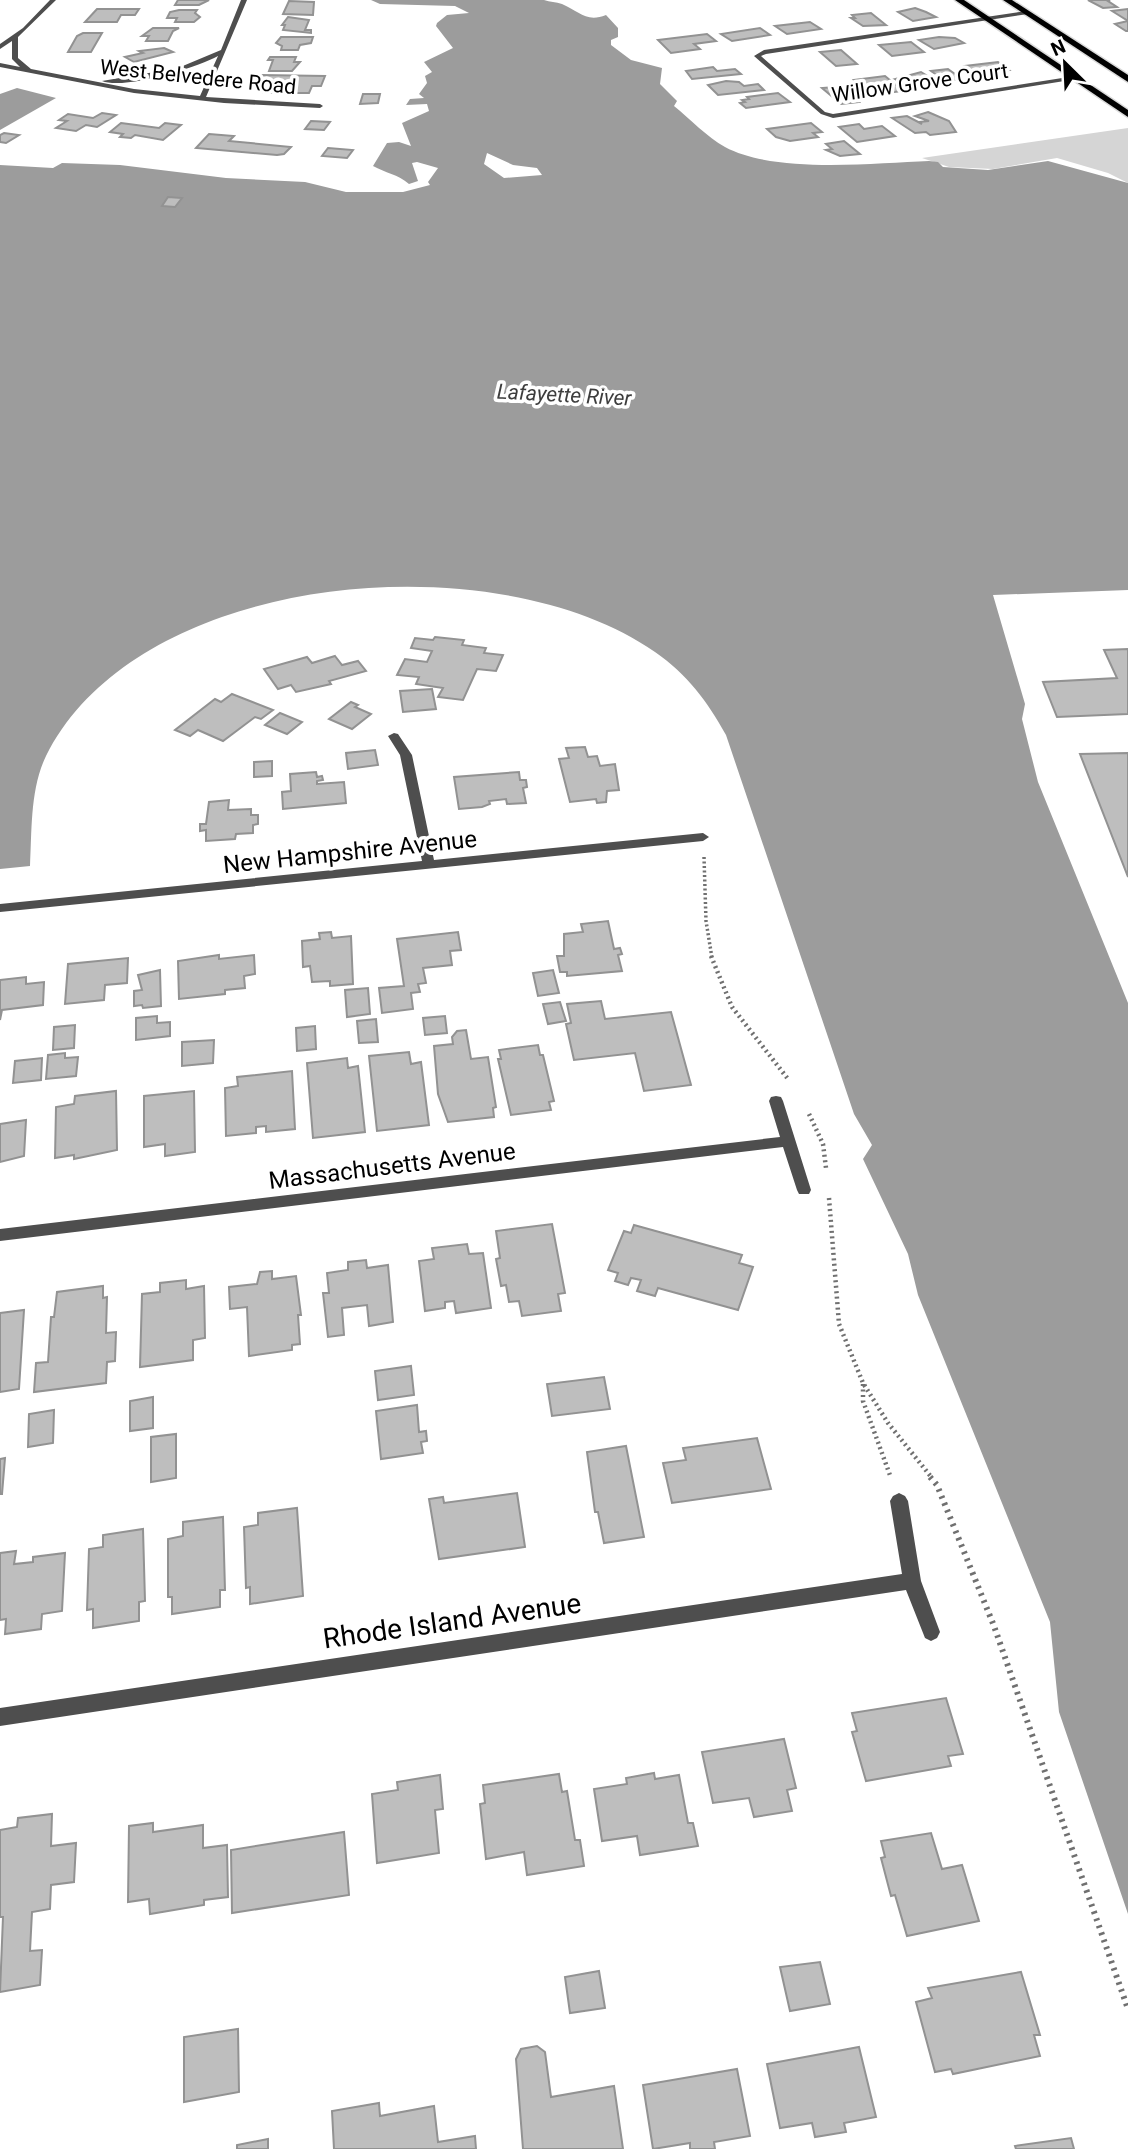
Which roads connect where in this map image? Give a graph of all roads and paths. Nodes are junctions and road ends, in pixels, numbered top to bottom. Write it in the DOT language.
graph roads {
  1 [pos="53,0"];
  2 [pos="244,0"];
  3 [pos="974,0"];
  4 [pos="1007,0"];
  5 [pos="960,1"];
  6 [pos="1026,13"];
  7 [pos="986,18"];
  8 [pos="15,37"];
  9 [pos="0,47"];
  10 [pos="221,51"];
  11 [pos="0,65"];
  12 [pos="29,71"];
  13 [pos="1075,78"];
  14 [pos="1128,79"];
  15 [pos="72,81"];
  16 [pos="202,99"];
  17 [pos="320,106"];
  18 [pos="1128,114"];
  19 [pos="394,736"];
  20 [pos="703,837"];
  21 [pos="429,865"];
  22 [pos="0,908"];
  23 [pos="791,1082"];
  24 [pos="776,1101"];
  25 [pos="804,1105"];
  26 [pos="789,1141"];
  27 [pos="827,1177"];
  28 [pos="828,1187"];
  29 [pos="804,1190"];
  30 [pos="0,1235"];
  31 [pos="863,1383"];
  32 [pos="899,1501"];
  33 [pos="912,1581"];
  34 [pos="931,1632"];
  35 [pos="0,1717"];
  36 [pos="1128,2009"];
  1 -- 8 [label="street"];
  2 -- 10 [label="street"];
  3 -- 5 [label="street"];
  4 -- 6 [label="main road"];
  5 -- 7 [label="main road"];
  6 -- 7 [label="street"];
  6 -- 14 [label="main road"];
  7 -- 13 [label="main road"];
  7 -- 13 [label="street, Willow Grove Court"];
  8 -- 9 [label="street"];
  8 -- 12 [label="street"];
  10 -- 15 [label="street, West Belvedere Road"];
  10 -- 16 [label="street"];
  11 -- 12 [label="street, West Belvedere Road"];
  12 -- 15 [label="street, West Belvedere Road"];
  13 -- 18 [label="main road"];
  15 -- 16 [label="street, West Belvedere Road"];
  16 -- 17 [label="street, West Belvedere Road"];
  19 -- 21 [label="street"];
  20 -- 21 [label="street, New Hampshire Avenue"];
  20 -- 23 [label="path"];
  21 -- 22 [label="street, New Hampshire Avenue"];
  24 -- 26 [label="street"];
  25 -- 27 [label="path"];
  26 -- 29 [label="street"];
  26 -- 30 [label="street, Massachusetts Avenue"];
  28 -- 31 [label="path"];
  31 -- 32 [label="path"];
  31 -- 36 [label="path"];
  32 -- 33 [label="street"];
  33 -- 34 [label="street"];
  33 -- 35 [label="street, Rhode Island Avenue"];
}
